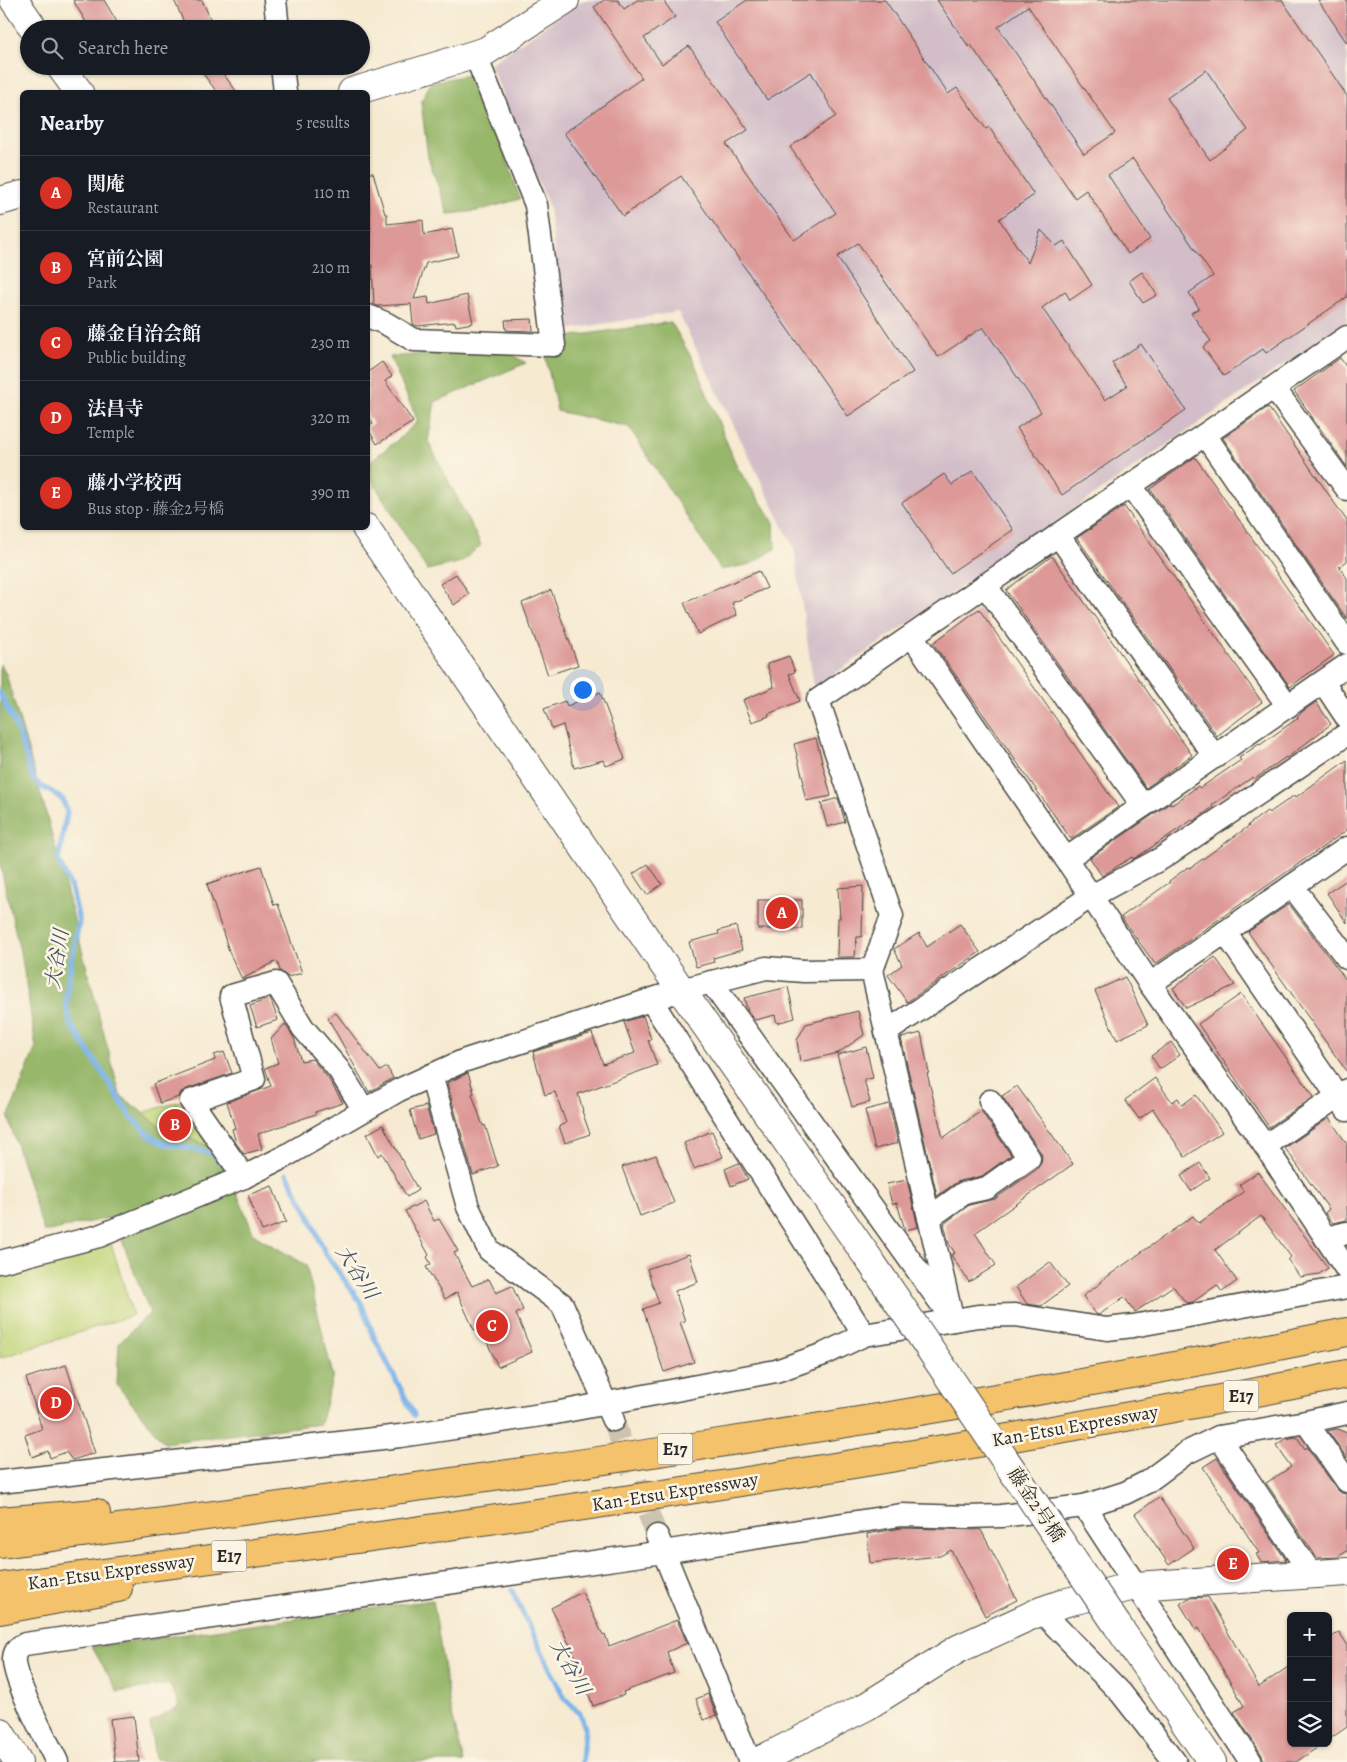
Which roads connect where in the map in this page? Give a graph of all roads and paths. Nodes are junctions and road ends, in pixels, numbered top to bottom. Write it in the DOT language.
graph roads {
  1 [pos="14,0"];
  2 [pos="275,0"];
  3 [pos="565,0"];
  4 [pos="28,20"];
  5 [pos="277,20"];
  6 [pos="475,54"];
  7 [pos="67,75"];
  8 [pos="283,75"];
  9 [pos="78,90"];
  10 [pos="285,90"];
  11 [pos="358,90"];
  12 [pos="20,196"];
  13 [pos="0,201"];
  14 [pos="370,317"];
  15 [pos="1347,338"];
  16 [pos="1274,388"];
  17 [pos="1205,435"];
  18 [pos="1131,486"];
  19 [pos="1347,489"];
  20 [pos="367,530"];
  21 [pos="1058,535"];
  22 [pos="984,585"];
  23 [pos="912,636"];
  24 [pos="1347,643"];
  25 [pos="1347,665"];
  26 [pos="1323,682"];
  27 [pos="1288,706"];
  28 [pos="1347,718"];
  29 [pos="1347,734"];
  30 [pos="1215,756"];
  31 [pos="1143,806"];
  32 [pos="1347,848"];
  33 [pos="1066,859"];
  34 [pos="1292,886"];
  35 [pos="1090,897"];
  36 [pos="1225,932"];
  37 [pos="1347,958"];
  38 [pos="872,970"];
  39 [pos="711,982"];
  40 [pos="1150,984"];
  41 [pos="681,990"];
  42 [pos="651,1000"];
  43 [pos="886,1032"];
  44 [pos="431,1075"];
  45 [pos="1344,1099"];
  46 [pos="990,1101"];
  47 [pos="364,1110"];
  48 [pos="1265,1146"];
  49 [pos="244,1177"];
  50 [pos="929,1218"];
  51 [pos="1337,1235"];
  52 [pos="0,1262"];
  53 [pos="1347,1270"];
  54 [pos="1347,1287"];
  55 [pos="953,1320"];
  56 [pos="1347,1332"];
  57 [pos="864,1335"];
  58 [pos="1347,1374"];
  59 [pos="610,1412"];
  60 [pos="1347,1413"];
  61 [pos="1306,1422"];
  62 [pos="1219,1437"];
  63 [pos="1347,1481"];
  64 [pos="0,1482"];
  65 [pos="441,1484"];
  66 [pos="1084,1506"];
  67 [pos="0,1521"];
  68 [pos="458,1525"];
  69 [pos="0,1544"];
  70 [pos="660,1544"];
  71 [pos="1347,1572"];
  72 [pos="1312,1575"];
  73 [pos="0,1586"];
  74 [pos="1135,1586"];
  75 [pos="0,1610"];
  76 [pos="1041,1611"];
  77 [pos="0,1732"];
  78 [pos="18,1762"];
  79 [pos="57,1762"];
  80 [pos="750,1762"];
  81 [pos="757,1762"];
  82 [pos="1175,1762"];
  83 [pos="1212,1762"];
  84 [pos="1251,1762"];
  1 -- 4 [label="street"];
  2 -- 5 [label="street"];
  3 -- 6 [label="street"];
  6 -- 11 [label="street"];
  6 -- 14 [label="street"];
  7 -- 9 [label="street"];
  8 -- 10 [label="street"];
  12 -- 13 [label="street"];
  15 -- 16 [label="street"];
  16 -- 17 [label="street"];
  16 -- 19 [label="street"];
  17 -- 18 [label="street"];
  17 -- 24 [label="street"];
  18 -- 21 [label="street"];
  18 -- 27 [label="street"];
  20 -- 41 [label="street, 藤金2号橋"];
  21 -- 22 [label="street"];
  21 -- 30 [label="street"];
  22 -- 23 [label="street"];
  22 -- 31 [label="street"];
  23 -- 33 [label="street"];
  23 -- 38 [label="street"];
  25 -- 26 [label="street"];
  26 -- 27 [label="street"];
  26 -- 28 [label="street"];
  27 -- 30 [label="street"];
  29 -- 35 [label="street"];
  30 -- 31 [label="street"];
  31 -- 33 [label="street"];
  32 -- 34 [label="street"];
  33 -- 35 [label="street"];
  34 -- 36 [label="street"];
  34 -- 37 [label="street"];
  35 -- 40 [label="street"];
  35 -- 43 [label="street"];
  36 -- 40 [label="street"];
  36 -- 45 [label="street"];
  38 -- 39 [label="street"];
  38 -- 43 [label="street"];
  39 -- 41 [label="street"];
  39 -- 55 [label="street"];
  40 -- 48 [label="street"];
  41 -- 42 [label="street"];
  41 -- 83 [label="street, 藤金2号橋, bridge"];
  42 -- 44 [label="street"];
  42 -- 57 [label="street"];
  43 -- 50 [label="street"];
  44 -- 47 [label="street"];
  44 -- 59 [label="street"];
  45 -- 48 [label="street"];
  46 -- 50 [label="street"];
  47 -- 49 [label="street"];
  47 -- 49 [label="street"];
  48 -- 51 [label="street"];
  49 -- 52 [label="street"];
  50 -- 55 [label="street"];
  51 -- 53 [label="street"];
  54 -- 55 [label="street"];
  55 -- 57 [label="street"];
  56 -- 65 [label="highway, E17"];
  57 -- 59 [label="street"];
  58 -- 68 [label="highway, Kan-Etsu Expressway / E17"];
  59 -- 64 [label="street"];
  60 -- 61 [label="street"];
  61 -- 62 [label="street"];
  61 -- 63 [label="street"];
  62 -- 66 [label="street"];
  62 -- 72 [label="street"];
  65 -- 67 [label="highway"];
  65 -- 69 [label="highway, E17"];
  66 -- 70 [label="street"];
  66 -- 74 [label="street"];
  68 -- 73 [label="highway, Kan-Etsu Expressway / E17"];
  68 -- 75 [label="highway"];
  70 -- 79 [label="street"];
  70 -- 80 [label="street"];
  71 -- 72 [label="street"];
  72 -- 74 [label="street"];
  74 -- 76 [label="street"];
  74 -- 84 [label="street"];
  76 -- 81 [label="street"];
  76 -- 82 [label="street"];
  77 -- 78 [label="street"];
}
